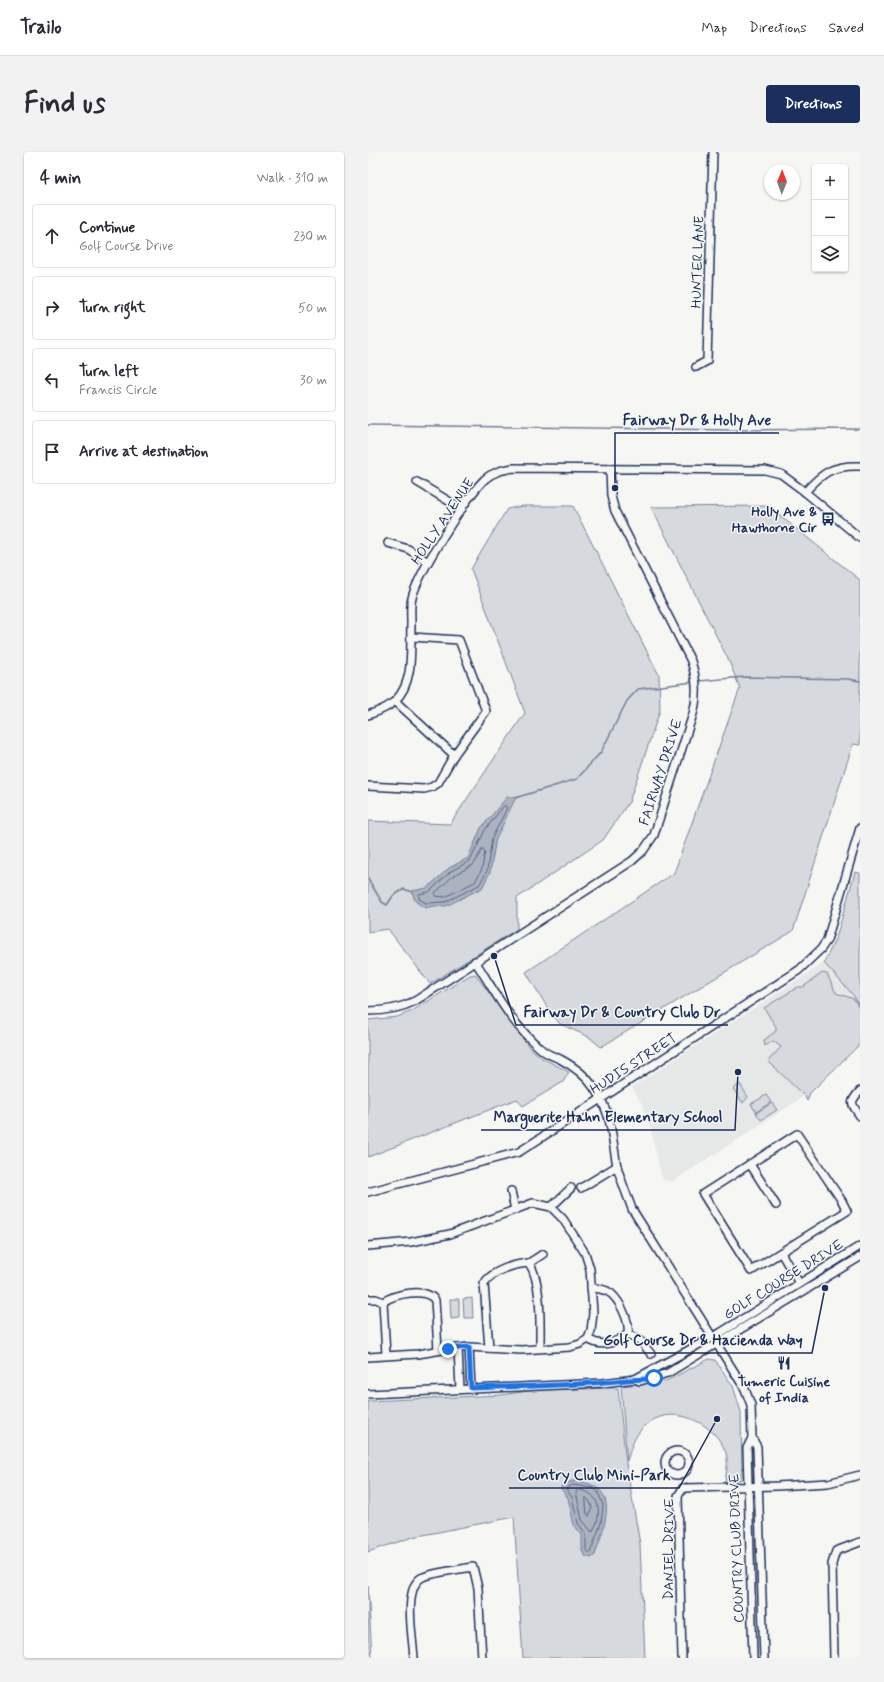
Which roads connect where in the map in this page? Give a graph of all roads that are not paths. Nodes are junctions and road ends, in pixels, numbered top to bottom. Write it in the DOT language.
graph roads {
  1 [pos="713,152"];
  2 [pos="696,367"];
  3 [pos="860,466"];
  4 [pos="610,469"];
  5 [pos="417,482"];
  6 [pos="805,492"];
  7 [pos="462,509"];
  8 [pos="860,538"];
  9 [pos="388,543"];
  10 [pos="428,562"];
  11 [pos="411,638"];
  12 [pos="395,701"];
  13 [pos="368,715"];
  14 [pos="454,755"];
  15 [pos="368,786"];
  16 [pos="860,828"];
  17 [pos="858,839"];
  18 [pos="475,961"];
  19 [pos="368,1012"];
  20 [pos="860,1091"];
  21 [pos="602,1100"];
  22 [pos="860,1116"];
  23 [pos="750,1164"];
  24 [pos="617,1166"];
  25 [pos="571,1188"];
  26 [pos="582,1188"];
  27 [pos="511,1191"];
  28 [pos="368,1192"];
  29 [pos="776,1205"];
  30 [pos="551,1207"];
  31 [pos="515,1210"];
  32 [pos="368,1246"];
  33 [pos="860,1246"];
  34 [pos="781,1253"];
  35 [pos="543,1254"];
  36 [pos="860,1257"];
  37 [pos="529,1263"];
  38 [pos="800,1283"];
  39 [pos="591,1288"];
  40 [pos="368,1299"];
  41 [pos="383,1302"];
  42 [pos="628,1334"];
  43 [pos="713,1337"];
  44 [pos="588,1339"];
  45 [pos="717,1344"];
  46 [pos="469,1347"];
  47 [pos="458,1348"];
  48 [pos="489,1348"];
  49 [pos="540,1348"];
  50 [pos="438,1350"];
  51 [pos="651,1354"];
  52 [pos="386,1356"];
  53 [pos="368,1357"];
  54 [pos="635,1379"];
  55 [pos="471,1388"];
  56 [pos="460,1389"];
  57 [pos="368,1394"];
  58 [pos="752,1438"];
  59 [pos="681,1474"];
  60 [pos="860,1475"];
  61 [pos="753,1486"];
  62 [pos="683,1488"];
  63 [pos="860,1542"];
  64 [pos="414,1658"];
  65 [pos="482,1658"];
  66 [pos="682,1658"];
  67 [pos="753,1658"];
  68 [pos="764,1658"];
  69 [pos="834,1658"];
  1 -- 2 [label="street, HUNTER LANE"];
  3 -- 6 [label="street"];
  4 -- 6 [label="street, HOLLY AVENUE"];
  4 -- 7 [label="street, HOLLY AVENUE"];
  4 -- 18 [label="street, FAIRWAY DRIVE"];
  5 -- 7 [label="street"];
  6 -- 8 [label="street, HOLLY AVENUE"];
  7 -- 10 [label="street, HOLLY AVENUE"];
  9 -- 10 [label="street"];
  10 -- 11 [label="street, HOLLY AVENUE"];
  11 -- 12 [label="street, HOLLY AVENUE"];
  11 -- 14 [label="street"];
  12 -- 13 [label="street, HOLLY AVENUE"];
  12 -- 14 [label="street"];
  14 -- 15 [label="street"];
  16 -- 17 [label="street, HUDIS STREET"];
  17 -- 21 [label="street, HUDIS STREET"];
  18 -- 19 [label="street, FAIRWAY DRIVE"];
  18 -- 21 [label="street, COUNTRY CLUB DRIVE"];
  20 -- 22 [label="street"];
  21 -- 24 [label="street, COUNTRY CLUB DRIVE"];
  21 -- 28 [label="street, HUDIS STREET"];
  23 -- 29 [label="street"];
  23 -- 34 [label="street"];
  23 -- 34 [label="street"];
  24 -- 26 [label="street"];
  24 -- 43 [label="street, COUNTRY CLUB DRIVE"];
  25 -- 30 [label="street"];
  27 -- 31 [label="street"];
  30 -- 31 [label="street"];
  30 -- 39 [label="street"];
  31 -- 32 [label="street"];
  33 -- 38 [label="street, GOLF COURSE DRIVE"];
  34 -- 38 [label="street"];
  35 -- 37 [label="street"];
  36 -- 45 [label="street, GOLF COURSE DRIVE"];
  37 -- 48 [label="street"];
  37 -- 49 [label="street"];
  38 -- 43 [label="street, GOLF COURSE DRIVE"];
  39 -- 42 [label="street"];
  39 -- 44 [label="street"];
  40 -- 41 [label="street"];
  41 -- 50 [label="street"];
  41 -- 52 [label="street"];
  42 -- 44 [label="street"];
  42 -- 51 [label="street"];
  43 -- 45 [label="street, COUNTRY CLUB DRIVE"];
  43 -- 54 [label="street, GOLF COURSE DRIVE"];
  44 -- 49 [label="street"];
  45 -- 54 [label="street, GOLF COURSE DRIVE"];
  45 -- 58 [label="street, COUNTRY CLUB DRIVE"];
  46 -- 47 [label="street"];
  46 -- 48 [label="street"];
  46 -- 55 [label="street"];
  47 -- 50 [label="street"];
  47 -- 56 [label="street"];
  48 -- 49 [label="street"];
  50 -- 52 [label="street"];
  52 -- 53 [label="street"];
  54 -- 55 [label="street, GOLF COURSE DRIVE"];
  55 -- 56 [label="street, GOLF COURSE DRIVE"];
  56 -- 57 [label="street, GOLF COURSE DRIVE"];
  58 -- 61 [label="street, COUNTRY CLUB DRIVE"];
  58 -- 61 [label="street, COUNTRY CLUB DRIVE"];
  59 -- 62 [label="street"];
  60 -- 61 [label="street, DANIEL DRIVE"];
  61 -- 62 [label="street, DANIEL DRIVE"];
  61 -- 67 [label="street, COUNTRY CLUB DRIVE"];
  61 -- 68 [label="street, COUNTRY CLUB DRIVE"];
  62 -- 66 [label="street, DANIEL DRIVE"];
  63 -- 69 [label="street"];
  64 -- 65 [label="street"];
}
